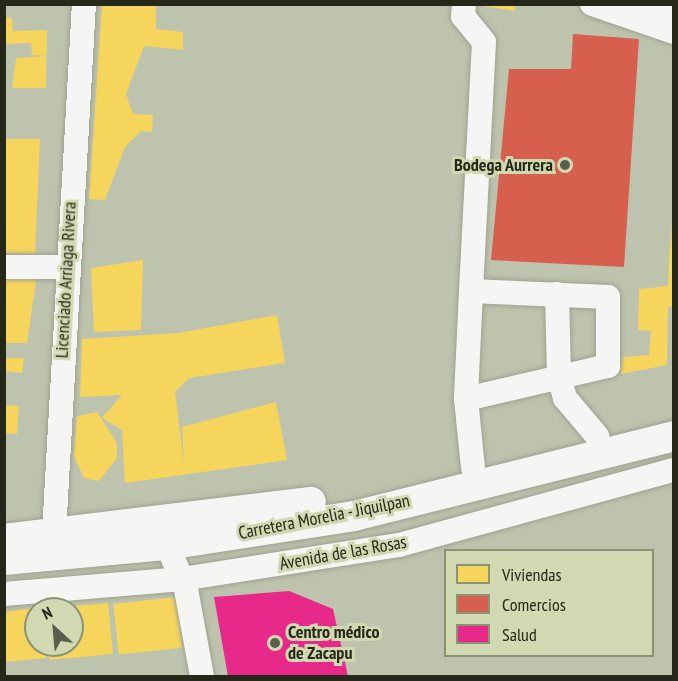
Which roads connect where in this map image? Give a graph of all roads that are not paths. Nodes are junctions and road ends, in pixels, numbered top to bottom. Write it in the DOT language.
graph roads {
  1 [pos="84,4"];
  2 [pos="464,4"];
  3 [pos="592,4"];
  4 [pos="645,4"];
  5 [pos="674,14"];
  6 [pos="674,32"];
  7 [pos="4,267"];
  8 [pos="67,267"];
  9 [pos="471,291"];
  10 [pos="557,294"];
  11 [pos="559,377"];
  12 [pos="466,399"];
  13 [pos="674,417"];
  14 [pos="597,436"];
  15 [pos="674,436"];
  16 [pos="473,468"];
  17 [pos="674,471"];
  18 [pos="4,539"];
  19 [pos="167,545"];
  20 [pos="53,546"];
  21 [pos="4,560"];
  22 [pos="182,579"];
  23 [pos="4,594"];
  24 [pos="202,676"];
  1 -- 8 [label="street, Licenciado Arriaga Rivera"];
  2 -- 9 [label="street"];
  3 -- 6 [label="street"];
  4 -- 5 [label="street"];
  7 -- 8 [label="street"];
  8 -- 20 [label="street, Licenciado Arriaga Rivera"];
  9 -- 10 [label="street"];
  9 -- 12 [label="street"];
  10 -- 11 [label="street"];
  10 -- 11 [label="street"];
  11 -- 12 [label="street"];
  11 -- 14 [label="street"];
  12 -- 16 [label="street"];
  13 -- 14 [label="main road, Carretera Morelia - Jiquilpan"];
  14 -- 16 [label="main road, Carretera Morelia - Jiquilpan"];
  15 -- 19 [label="main road, Carretera Morelia - Jiquilpan"];
  16 -- 20 [label="main road, Carretera Morelia - Jiquilpan"];
  17 -- 22 [label="street, Avenida de las Rosas"];
  18 -- 20 [label="main road, Carretera Morelia - Jiquilpan"];
  19 -- 20 [label="main road, Carretera Morelia - Jiquilpan"];
  19 -- 22 [label="street"];
  20 -- 21 [label="main road, Carretera Morelia - Jiquilpan"];
  22 -- 23 [label="street, Avenida de las Rosas"];
  22 -- 24 [label="street"];
}
